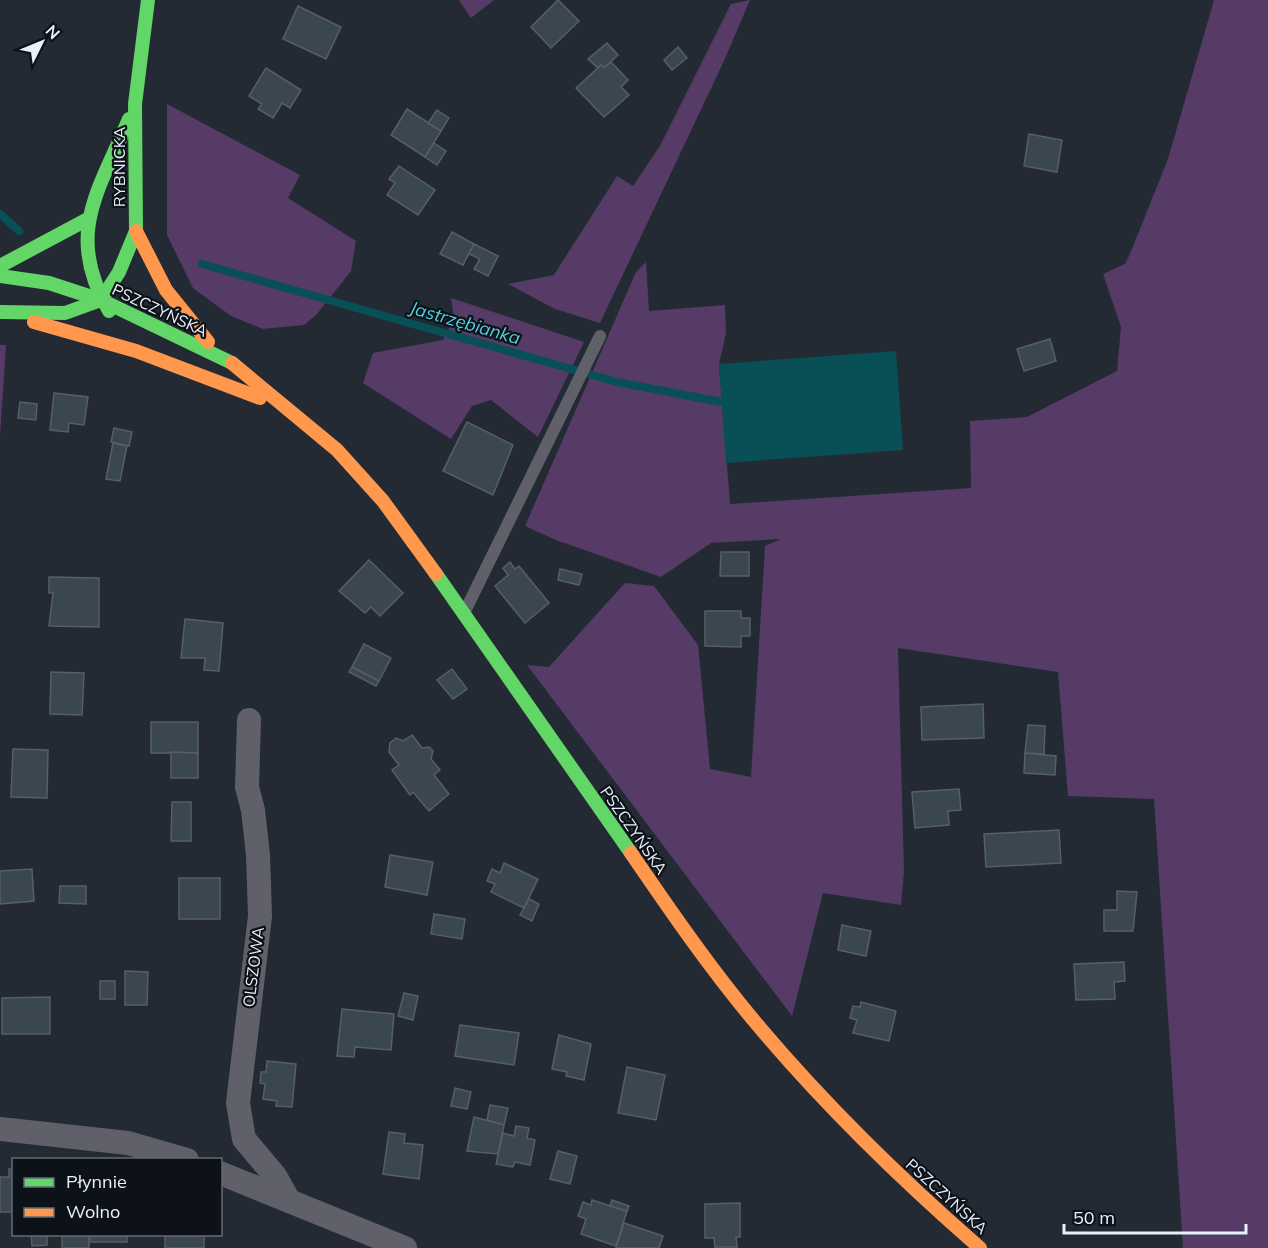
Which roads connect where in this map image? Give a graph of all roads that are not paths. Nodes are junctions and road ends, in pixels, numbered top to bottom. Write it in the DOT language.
graph roads {
  1 [pos="148,0"];
  2 [pos="135,104"];
  3 [pos="88,219"];
  4 [pos="136,231"];
  5 [pos="0,266"];
  6 [pos="0,276"];
  7 [pos="101,300"];
  8 [pos="0,312"];
  9 [pos="600,336"];
  10 [pos="136,351"];
  11 [pos="237,366"];
  12 [pos="289,409"];
  13 [pos="465,613"];
  14 [pos="249,720"];
  15 [pos="0,1129"];
  16 [pos="180,1158"];
  17 [pos="222,1174"];
  18 [pos="288,1199"];
  19 [pos="405,1248"];
  20 [pos="980,1248"];
  1 -- 2 [label="main road, RYBNICKA"];
  2 -- 3 [label="main road, RYBNICKA"];
  2 -- 4 [label="main road, RYBNICKA"];
  3 -- 5 [label="main road, RYBNICKA"];
  3 -- 7 [label="main road, RYBNICKA"];
  4 -- 7 [label="main road, RYBNICKA"];
  4 -- 11 [label="main road, RYBNICKA"];
  6 -- 7 [label="main road, PSZCZYŃSKA"];
  7 -- 8 [label="main road"];
  7 -- 10 [label="main road, RYBNICKA"];
  7 -- 11 [label="main road, PSZCZYŃSKA"];
  8 -- 10 [label="main road, PSZCZYŃSKA"];
  9 -- 13 [label="lane"];
  10 -- 12 [label="main road, PSZCZYŃSKA"];
  11 -- 12 [label="main road, PSZCZYŃSKA"];
  12 -- 13 [label="main road, PSZCZYŃSKA"];
  13 -- 20 [label="main road, PSZCZYŃSKA"];
  14 -- 18 [label="street, OLSZOWA"];
  15 -- 16 [label="street"];
  17 -- 18 [label="street"];
  18 -- 19 [label="street"];
}
